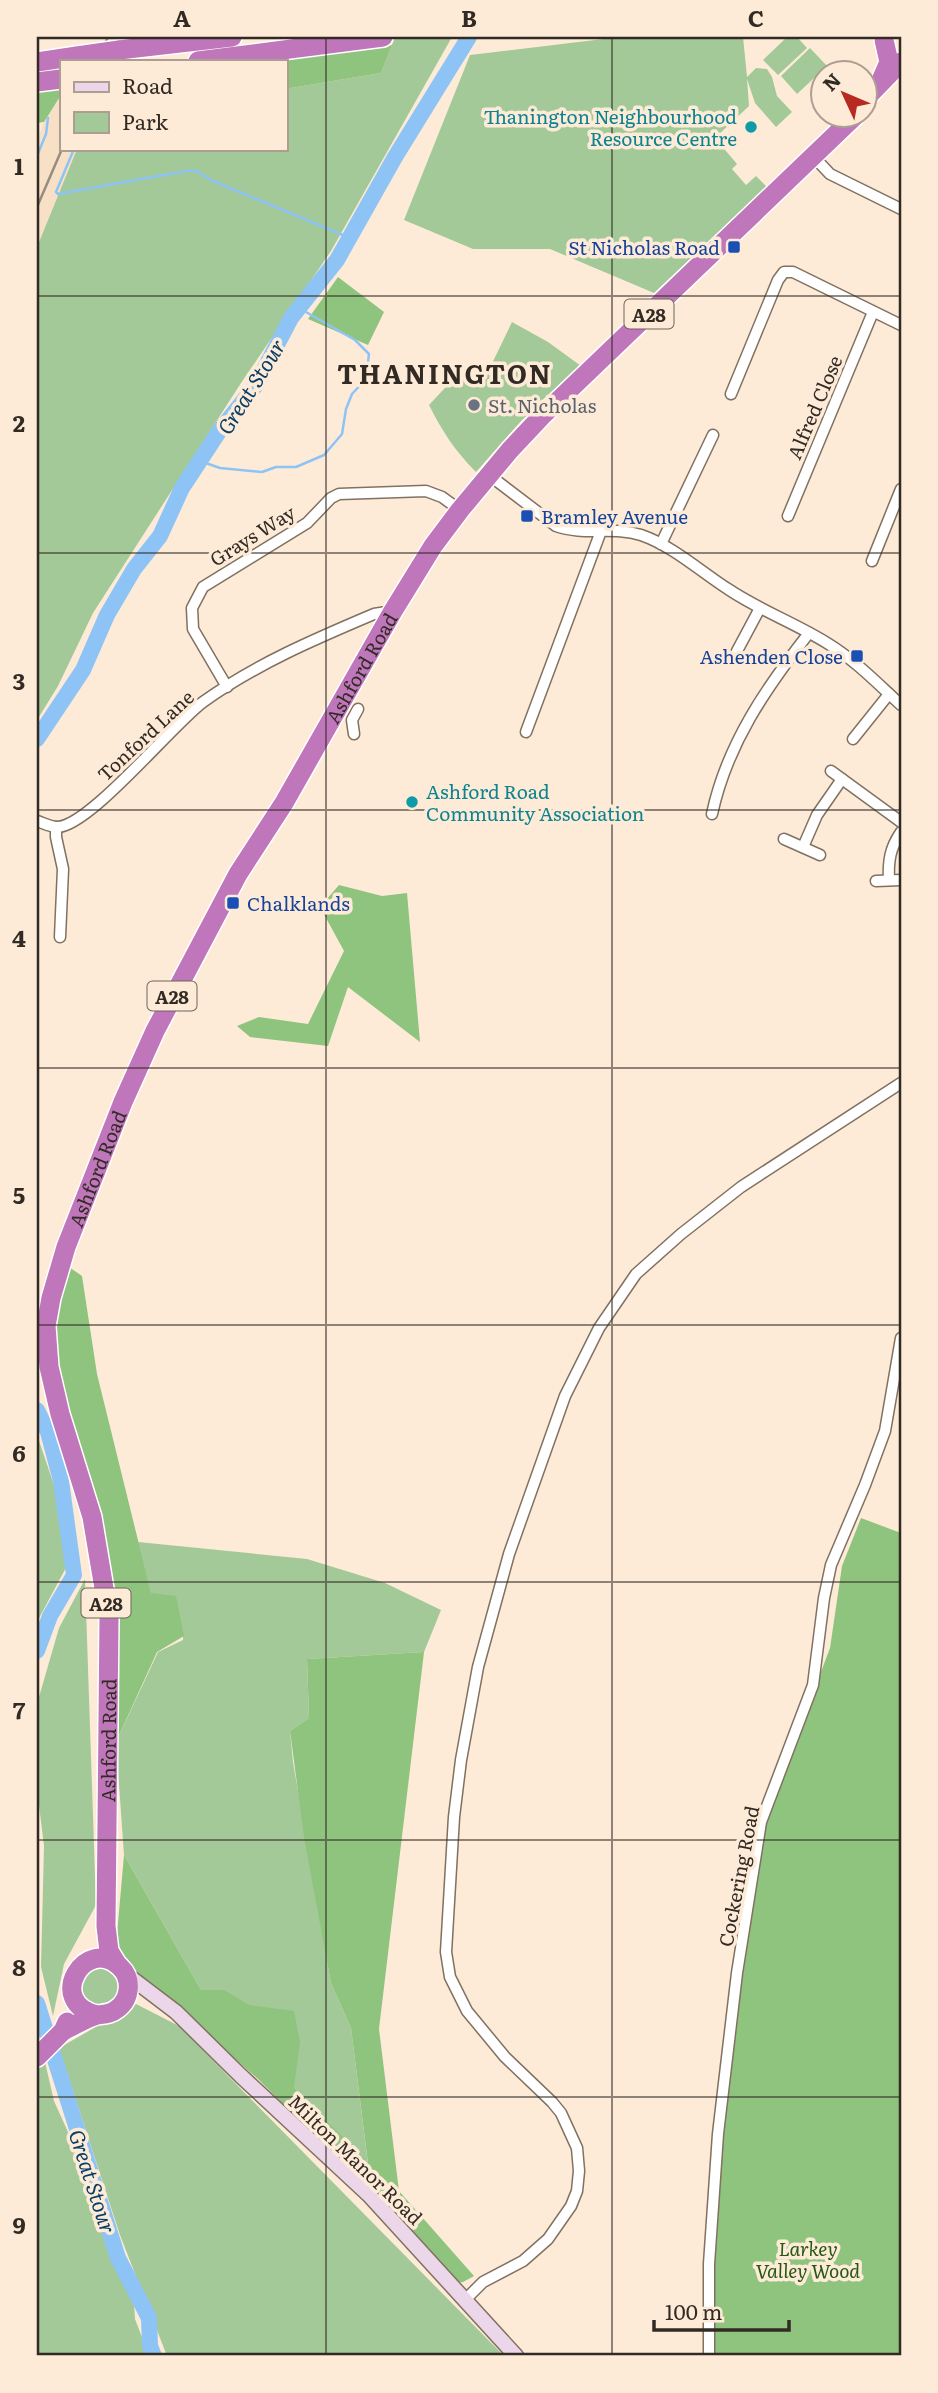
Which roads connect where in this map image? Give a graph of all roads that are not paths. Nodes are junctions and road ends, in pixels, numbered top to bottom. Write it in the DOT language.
graph roads {
  1 [pos="232,37"];
  2 [pos="383,37"];
  3 [pos="888,41"];
  4 [pos="206,60"];
  5 [pos="37,62"];
  6 [pos="901,62"];
  7 [pos="901,76"];
  8 [pos="60,79"];
  9 [pos="881,80"];
  10 [pos="37,82"];
  11 [pos="878,84"];
  12 [pos="878,99"];
  13 [pos="840,130"];
  14 [pos="813,156"];
  15 [pos="901,209"];
  16 [pos="873,312"];
  17 [pos="901,326"];
  18 [pos="731,394"];
  19 [pos="713,435"];
  20 [pos="489,475"];
  21 [pos="901,489"];
  22 [pos="460,510"];
  23 [pos="788,516"];
  24 [pos="601,531"];
  25 [pos="661,544"];
  26 [pos="874,556"];
  27 [pos="760,608"];
  28 [pos="393,611"];
  29 [pos="809,633"];
  30 [pos="737,650"];
  31 [pos="227,687"];
  32 [pos="889,694"];
  33 [pos="901,705"];
  34 [pos="358,709"];
  35 [pos="526,732"];
  36 [pos="354,734"];
  37 [pos="853,739"];
  38 [pos="831,771"];
  39 [pos="842,779"];
  40 [pos="712,814"];
  41 [pos="37,821"];
  42 [pos="901,822"];
  43 [pos="56,827"];
  44 [pos="901,832"];
  45 [pos="784,839"];
  46 [pos="803,847"];
  47 [pos="820,855"];
  48 [pos="888,880"];
  49 [pos="901,880"];
  50 [pos="876,881"];
  51 [pos="60,937"];
  52 [pos="901,1083"];
  53 [pos="901,1338"];
  54 [pos="106,1906"];
  55 [pos="80,1966"];
  56 [pos="121,1969"];
  57 [pos="74,1998"];
  58 [pos="159,1999"];
  59 [pos="125,2001"];
  60 [pos="97,2015"];
  61 [pos="61,2034"];
  62 [pos="39,2055"];
  63 [pos="465,2300"];
  64 [pos="516,2356"];
  65 [pos="709,2356"];
  1 -- 5 [label="highway, bridge"];
  2 -- 4 [label="highway"];
  3 -- 9 [label="highway"];
  6 -- 9 [label="highway"];
  7 -- 12 [label="highway, A28"];
  8 -- 10 [label="highway"];
  9 -- 11 [label="highway"];
  13 -- 14 [label="highway, A28"];
  14 -- 15 [label="street"];
  14 -- 20 [label="highway, A28"];
  16 -- 17 [label="street"];
  16 -- 18 [label="street"];
  16 -- 23 [label="street, Alfred Close"];
  19 -- 25 [label="street"];
  20 -- 22 [label="highway, A28"];
  20 -- 24 [label="street"];
  21 -- 26 [label="street"];
  22 -- 28 [label="highway, Ashford Road / A28"];
  22 -- 31 [label="street, Grays Way"];
  24 -- 25 [label="street"];
  24 -- 35 [label="street"];
  25 -- 27 [label="street"];
  27 -- 29 [label="street"];
  27 -- 30 [label="street"];
  28 -- 31 [label="street, Tonford Lane"];
  28 -- 54 [label="highway, Ashford Road / A28"];
  29 -- 32 [label="street"];
  29 -- 40 [label="street"];
  31 -- 43 [label="street, Tonford Lane"];
  32 -- 33 [label="street"];
  32 -- 37 [label="street"];
  34 -- 36 [label="street"];
  38 -- 39 [label="street"];
  39 -- 42 [label="street"];
  39 -- 46 [label="street"];
  41 -- 43 [label="street"];
  43 -- 51 [label="street"];
  44 -- 48 [label="street"];
  45 -- 46 [label="street"];
  46 -- 47 [label="street"];
  48 -- 49 [label="street"];
  48 -- 50 [label="street"];
  52 -- 63 [label="street"];
  53 -- 65 [label="street, Cockering Road"];
  54 -- 55 [label="highway, Ashford Road / A28"];
  54 -- 56 [label="highway, Ashford Road / A28"];
  55 -- 56 [label="highway"];
  55 -- 57 [label="highway"];
  56 -- 58 [label="street, Milton Manor Road"];
  56 -- 59 [label="highway"];
  57 -- 60 [label="highway"];
  57 -- 61 [label="highway"];
  58 -- 59 [label="street"];
  58 -- 63 [label="street, Milton Manor Road"];
  59 -- 60 [label="highway"];
  60 -- 61 [label="highway"];
  61 -- 62 [label="highway"];
  63 -- 64 [label="street, Milton Manor Road"];
}
